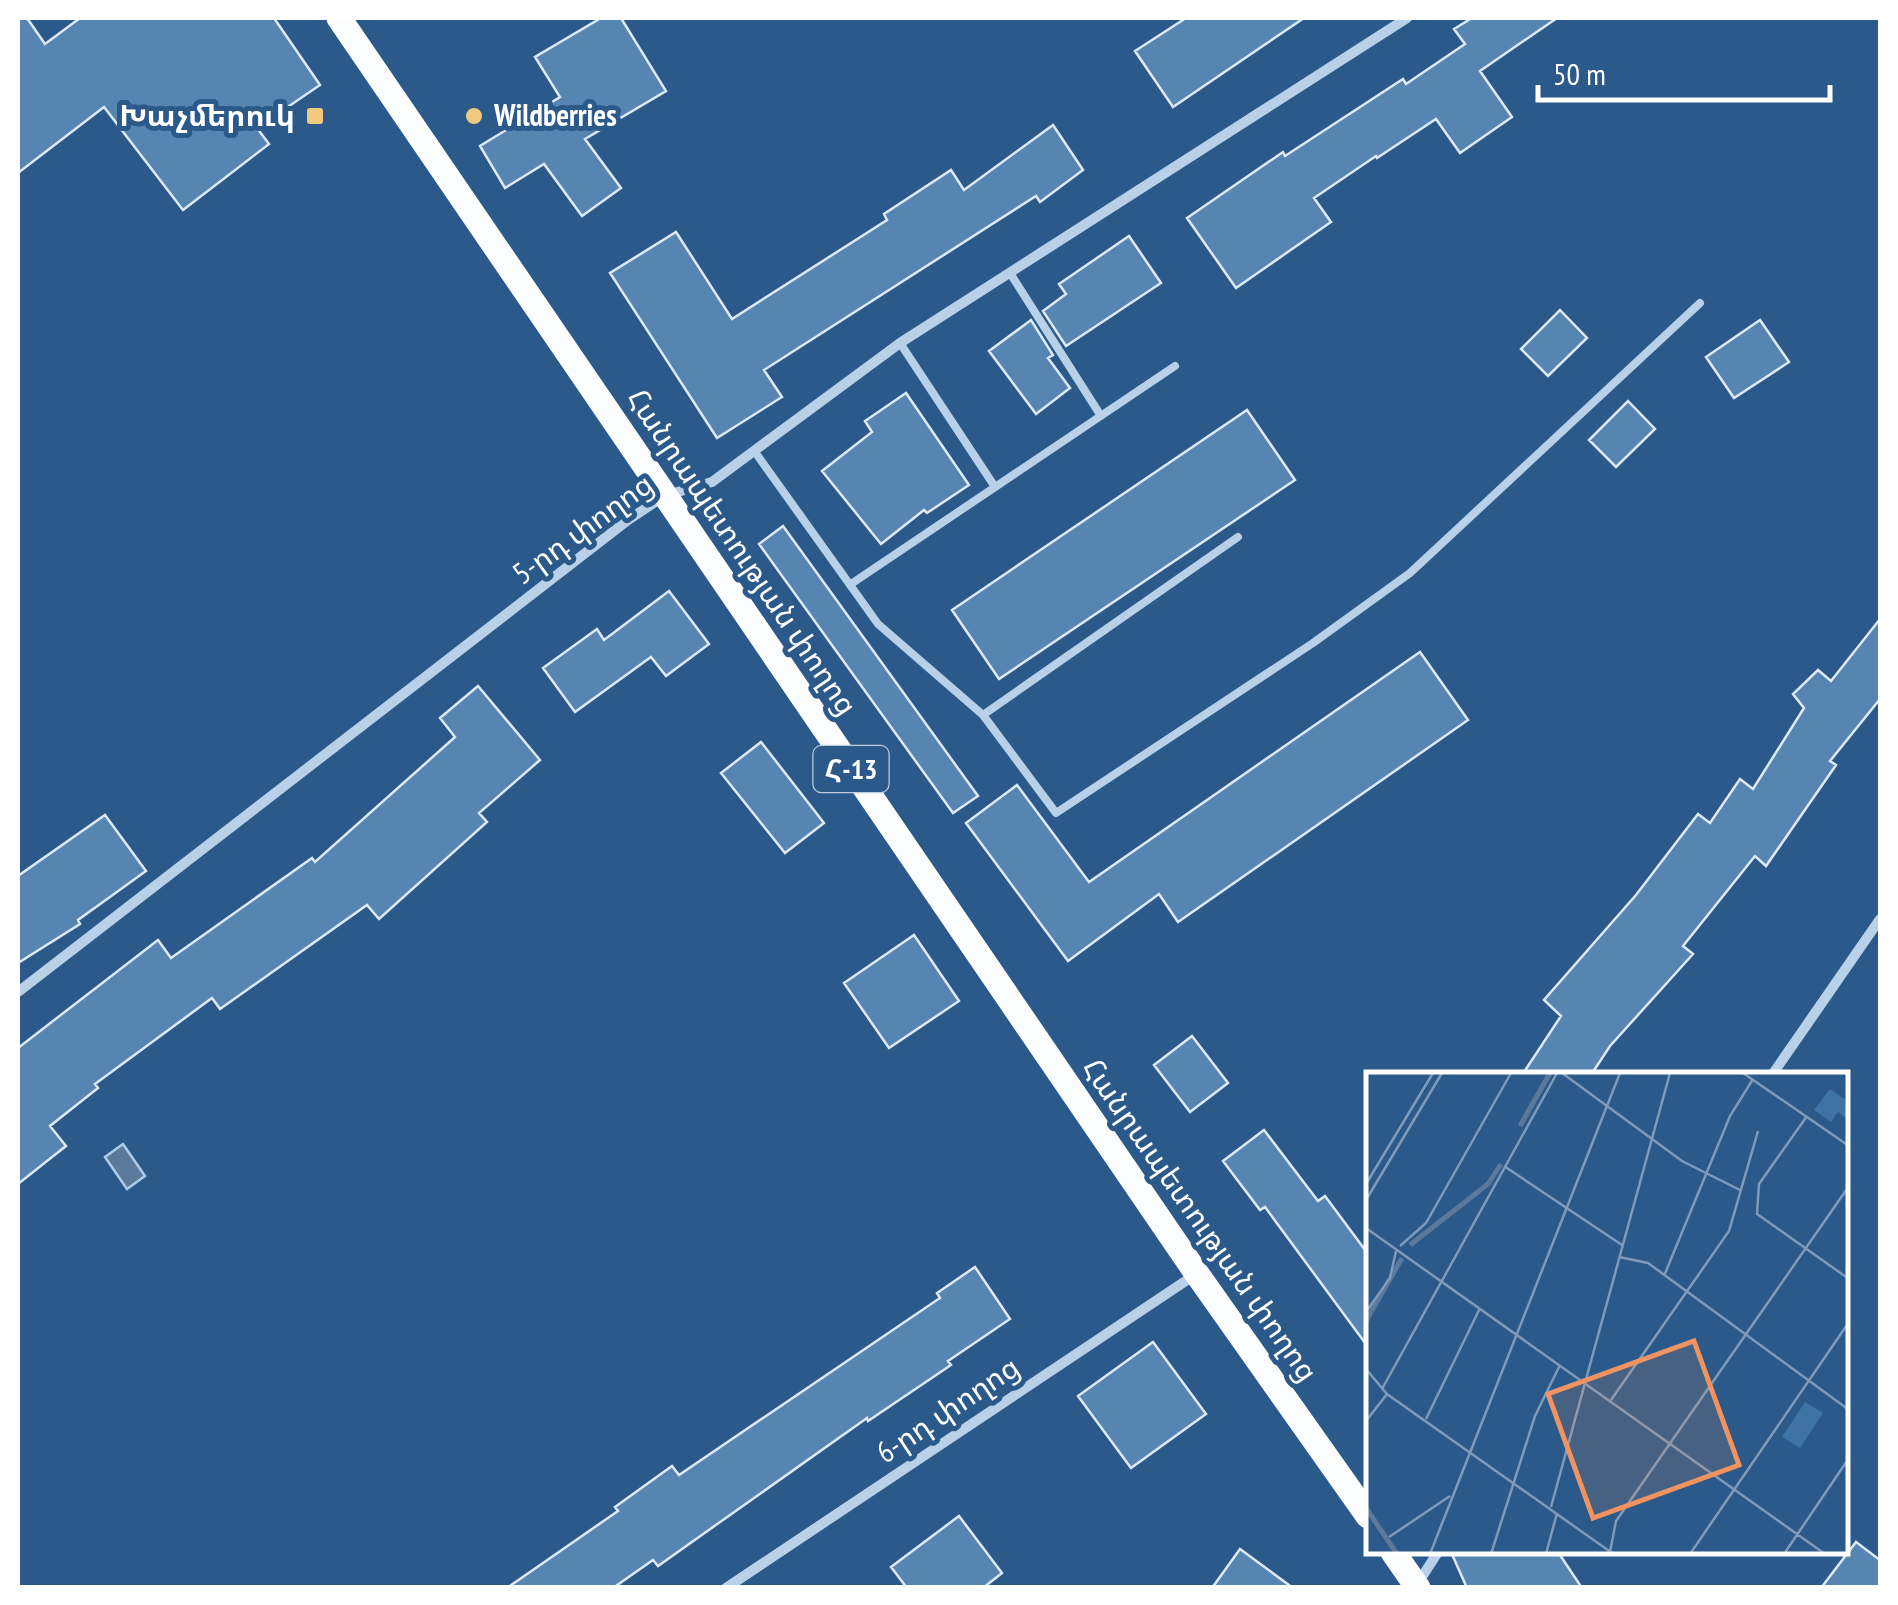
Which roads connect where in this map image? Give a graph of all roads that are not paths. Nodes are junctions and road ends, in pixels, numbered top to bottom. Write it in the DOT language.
graph roads {
  1 [pos="339,18"];
  2 [pos="1406,18"];
  3 [pos="1010,273"];
  4 [pos="1700,303"];
  5 [pos="900,343"];
  6 [pos="1174,366"];
  7 [pos="1101,416"];
  8 [pos="755,452"];
  9 [pos="994,487"];
  10 [pos="664,496"];
  11 [pos="1238,537"];
  12 [pos="851,584"];
  13 [pos="983,715"];
  14 [pos="1880,919"];
  15 [pos="18,992"];
  16 [pos="1774,1072"];
  17 [pos="1196,1274"];
  18 [pos="1366,1513"];
  19 [pos="1396,1555"];
  20 [pos="1436,1555"];
  21 [pos="1416,1587"];
  22 [pos="726,1588"];
  1 -- 10 [label="main road, Հանրապետության փողոց / Հ-13"];
  2 -- 3 [label="street, 5-րդ փողոց"];
  3 -- 5 [label="street, 5-րդ փողոց"];
  3 -- 7 [label="lane"];
  4 -- 13 [label="lane"];
  5 -- 8 [label="street, 5-րդ փողոց"];
  5 -- 9 [label="lane"];
  6 -- 7 [label="lane"];
  7 -- 9 [label="lane"];
  8 -- 10 [label="street, 5-րդ փողոց"];
  8 -- 12 [label="lane"];
  9 -- 12 [label="lane"];
  10 -- 15 [label="street, 5-րդ փողոց"];
  10 -- 17 [label="main road, Հանրապետության փողոց / Հ-13"];
  11 -- 13 [label="lane"];
  12 -- 13 [label="lane"];
  14 -- 16 [label="street"];
  17 -- 18 [label="main road, Հանրապետության փողոց / Հ-13"];
  17 -- 22 [label="street, 6-րդ փողոց"];
  19 -- 21 [label="main road"];
  20 -- 21 [label="street"];
}
